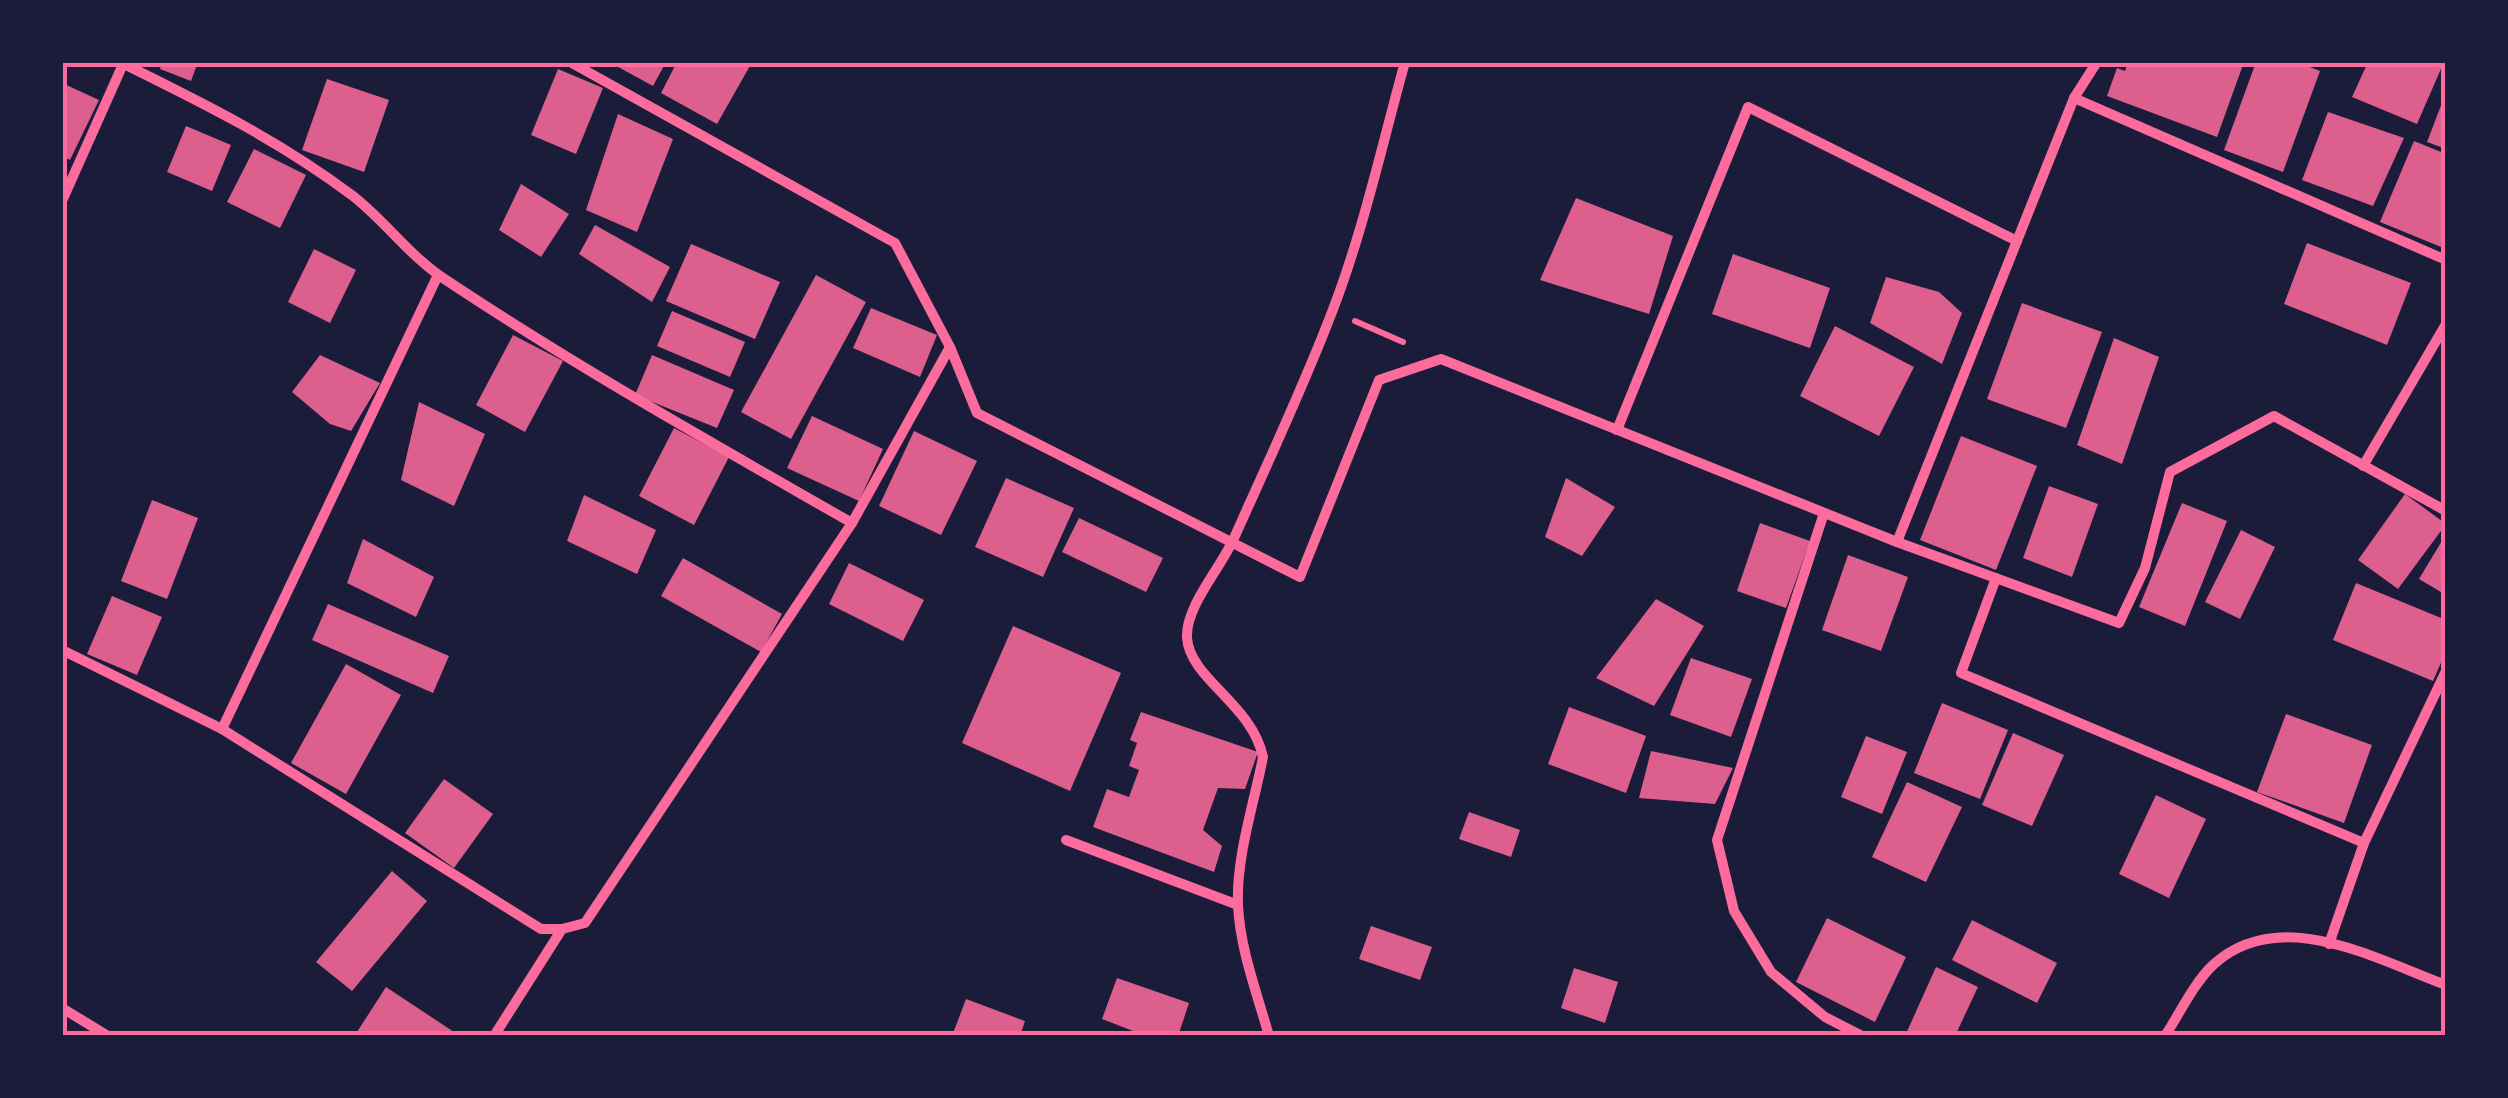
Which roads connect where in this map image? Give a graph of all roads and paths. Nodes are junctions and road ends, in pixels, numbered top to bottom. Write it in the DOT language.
graph roads {
  1 [pos="570,62"];
  2 [pos="1405,62"];
  3 [pos="2097,62"];
  4 [pos="124,63"];
  5 [pos="2074,98"];
  6 [pos="63,196"];
  7 [pos="2017,241"];
  8 [pos="2446,260"];
  9 [pos="438,274"];
  10 [pos="1333,310"];
  11 [pos="2446,324"];
  12 [pos="950,347"];
  13 [pos="1440,359"];
  14 [pos="1617,430"];
  15 [pos="2363,466"];
  16 [pos="2446,511"];
  17 [pos="1824,514"];
  18 [pos="852,523"];
  19 [pos="1897,542"];
  20 [pos="1232,543"];
  21 [pos="1996,578"];
  22 [pos="62,650"];
  23 [pos="2446,670"];
  24 [pos="222,729"];
  25 [pos="1066,840"];
  26 [pos="2364,843"];
  27 [pos="1238,905"];
  28 [pos="562,929"];
  29 [pos="2329,944"];
  30 [pos="2446,985"];
  31 [pos="62,1008"];
  32 [pos="108,1036"];
  33 [pos="494,1036"];
  34 [pos="1269,1036"];
  35 [pos="1862,1036"];
  36 [pos="2165,1036"];
  1 -- 12 [label="street"];
  2 -- 10 [label="street"];
  3 -- 5 [label="street"];
  4 -- 6 [label="street"];
  4 -- 9 [label="street"];
  5 -- 7 [label="street"];
  5 -- 8 [label="street"];
  7 -- 14 [label="street"];
  7 -- 19 [label="street"];
  9 -- 18 [label="street"];
  9 -- 24 [label="street"];
  10 -- 13 [label="path"];
  10 -- 20 [label="street"];
  11 -- 15 [label="street"];
  12 -- 18 [label="street"];
  12 -- 20 [label="street"];
  13 -- 14 [label="street"];
  13 -- 20 [label="street"];
  14 -- 17 [label="street"];
  15 -- 16 [label="street"];
  15 -- 21 [label="street"];
  17 -- 19 [label="street"];
  17 -- 35 [label="street"];
  18 -- 28 [label="street"];
  19 -- 21 [label="street"];
  20 -- 27 [label="street"];
  21 -- 26 [label="street"];
  22 -- 24 [label="street"];
  23 -- 26 [label="street"];
  24 -- 28 [label="street"];
  25 -- 27 [label="street"];
  26 -- 29 [label="street"];
  27 -- 34 [label="street"];
  28 -- 33 [label="street"];
  29 -- 30 [label="street"];
  29 -- 36 [label="street"];
  31 -- 32 [label="street"];
}
